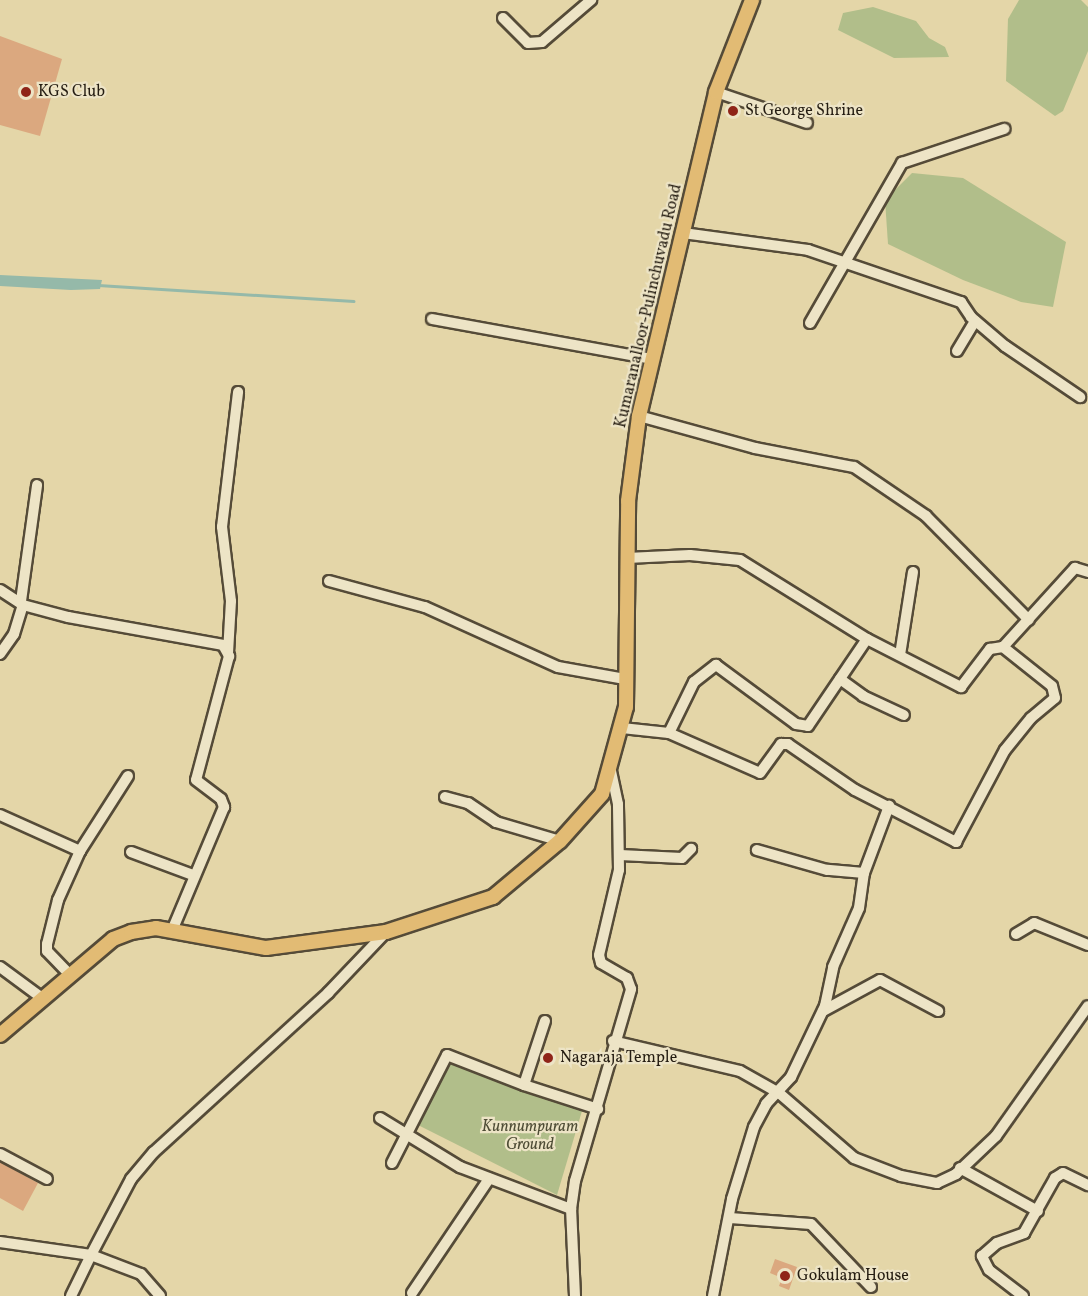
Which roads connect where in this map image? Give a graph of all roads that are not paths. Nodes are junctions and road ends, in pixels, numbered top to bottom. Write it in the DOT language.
graph roads {
  1 [pos="591,0"];
  2 [pos="752,0"];
  3 [pos="503,18"];
  4 [pos="717,92"];
  5 [pos="807,123"];
  6 [pos="1004,129"];
  7 [pos="683,233"];
  8 [pos="846,261"];
  9 [pos="432,319"];
  10 [pos="975,321"];
  11 [pos="810,323"];
  12 [pos="957,351"];
  13 [pos="653,359"];
  14 [pos="238,392"];
  15 [pos="1080,397"];
  16 [pos="639,416"];
  17 [pos="37,485"];
  18 [pos="627,558"];
  19 [pos="913,572"];
  20 [pos="1088,572"];
  21 [pos="329,581"];
  22 [pos="0,590"];
  23 [pos="22,603"];
  24 [pos="1029,620"];
  25 [pos="867,639"];
  26 [pos="1004,647"];
  27 [pos="228,653"];
  28 [pos="0,654"];
  29 [pos="900,655"];
  30 [pos="625,679"];
  31 [pos="840,679"];
  32 [pos="904,715"];
  33 [pos="805,727"];
  34 [pos="622,728"];
  35 [pos="669,733"];
  36 [pos="788,744"];
  37 [pos="611,771"];
  38 [pos="128,776"];
  39 [pos="445,797"];
  40 [pos="889,806"];
  41 [pos="0,815"];
  42 [pos="560,841"];
  43 [pos="691,849"];
  44 [pos="758,850"];
  45 [pos="80,851"];
  46 [pos="131,852"];
  47 [pos="620,855"];
  48 [pos="864,873"];
  49 [pos="193,875"];
  50 [pos="172,931"];
  51 [pos="386,932"];
  52 [pos="1016,934"];
  53 [pos="1088,945"];
  54 [pos="0,967"];
  55 [pos="70,975"];
  56 [pos="42,998"];
  57 [pos="1088,1006"];
  58 [pos="823,1011"];
  59 [pos="938,1011"];
  60 [pos="545,1021"];
  61 [pos="0,1035"];
  62 [pos="613,1041"];
  63 [pos="524,1085"];
  64 [pos="779,1092"];
  65 [pos="598,1109"];
  66 [pos="380,1118"];
  67 [pos="409,1135"];
  68 [pos="0,1154"];
  69 [pos="393,1163"];
  70 [pos="960,1168"];
  71 [pos="47,1179"];
  72 [pos="489,1179"];
  73 [pos="1088,1185"];
  74 [pos="571,1209"];
  75 [pos="1038,1211"];
  76 [pos="730,1218"];
  77 [pos="0,1242"];
  78 [pos="91,1255"];
  79 [pos="871,1287"];
  80 [pos="412,1293"];
  81 [pos="71,1296"];
  82 [pos="160,1296"];
  83 [pos="575,1296"];
  84 [pos="713,1296"];
  85 [pos="1023,1296"];
  1 -- 3 [label="street"];
  2 -- 4 [label="main road, Kumaranalloor-Pulinchuvadu Road"];
  4 -- 5 [label="street"];
  4 -- 7 [label="main road, Kumaranalloor-Pulinchuvadu Road"];
  6 -- 8 [label="street"];
  7 -- 8 [label="street"];
  7 -- 13 [label="main road, Kumaranalloor-Pulinchuvadu Road"];
  8 -- 10 [label="street"];
  8 -- 11 [label="street"];
  9 -- 13 [label="street"];
  10 -- 12 [label="street"];
  10 -- 15 [label="street"];
  13 -- 16 [label="main road, Kumaranalloor-Pulinchuvadu Road"];
  14 -- 27 [label="street"];
  16 -- 18 [label="main road, Kumaranalloor-Pulinchuvadu Road"];
  16 -- 24 [label="street"];
  17 -- 23 [label="street"];
  18 -- 25 [label="street"];
  18 -- 30 [label="main road, Kumaranalloor-Pulinchuvadu Road"];
  19 -- 29 [label="street"];
  20 -- 24 [label="street"];
  21 -- 30 [label="street"];
  22 -- 23 [label="street"];
  23 -- 27 [label="street"];
  23 -- 28 [label="street"];
  24 -- 26 [label="street"];
  25 -- 29 [label="street"];
  25 -- 31 [label="street"];
  26 -- 29 [label="street"];
  26 -- 40 [label="street"];
  27 -- 49 [label="street"];
  30 -- 34 [label="main road, Kumaranalloor-Pulinchuvadu Road"];
  31 -- 32 [label="street"];
  31 -- 33 [label="street"];
  33 -- 35 [label="street"];
  33 -- 36 [label="street"];
  34 -- 35 [label="street"];
  34 -- 37 [label="main road, Kumaranalloor-Pulinchuvadu Road"];
  35 -- 36 [label="street"];
  36 -- 40 [label="street"];
  37 -- 42 [label="main road, Kumaranalloor-Pulinchuvadu Road"];
  37 -- 47 [label="street"];
  38 -- 45 [label="street"];
  39 -- 42 [label="street"];
  40 -- 48 [label="street"];
  41 -- 45 [label="street"];
  42 -- 51 [label="main road, Kumaranalloor-Pulinchuvadu Road"];
  43 -- 47 [label="street"];
  44 -- 48 [label="street"];
  45 -- 55 [label="street"];
  46 -- 49 [label="street"];
  47 -- 62 [label="street"];
  48 -- 58 [label="street"];
  49 -- 50 [label="street"];
  50 -- 51 [label="main road, Kumaranalloor-Pulinchuvadu Road"];
  50 -- 55 [label="main road, Kumaranalloor-Pulinchuvadu Road"];
  51 -- 78 [label="street"];
  52 -- 53 [label="street"];
  54 -- 56 [label="street"];
  55 -- 56 [label="main road, Kumaranalloor-Pulinchuvadu Road"];
  56 -- 61 [label="main road, Kumaranalloor-Pulinchuvadu Road"];
  57 -- 70 [label="street"];
  58 -- 59 [label="street"];
  58 -- 64 [label="street"];
  60 -- 63 [label="street"];
  62 -- 64 [label="street"];
  62 -- 65 [label="street"];
  63 -- 65 [label="street"];
  63 -- 67 [label="street"];
  64 -- 70 [label="street"];
  64 -- 76 [label="street"];
  65 -- 74 [label="street"];
  66 -- 67 [label="street"];
  67 -- 69 [label="street"];
  67 -- 72 [label="street"];
  68 -- 71 [label="street"];
  70 -- 75 [label="street"];
  72 -- 74 [label="street"];
  72 -- 80 [label="street"];
  73 -- 75 [label="street"];
  74 -- 83 [label="street"];
  75 -- 85 [label="street"];
  76 -- 79 [label="street"];
  76 -- 84 [label="street"];
  77 -- 78 [label="street"];
  78 -- 81 [label="street"];
  78 -- 82 [label="street"];
}
